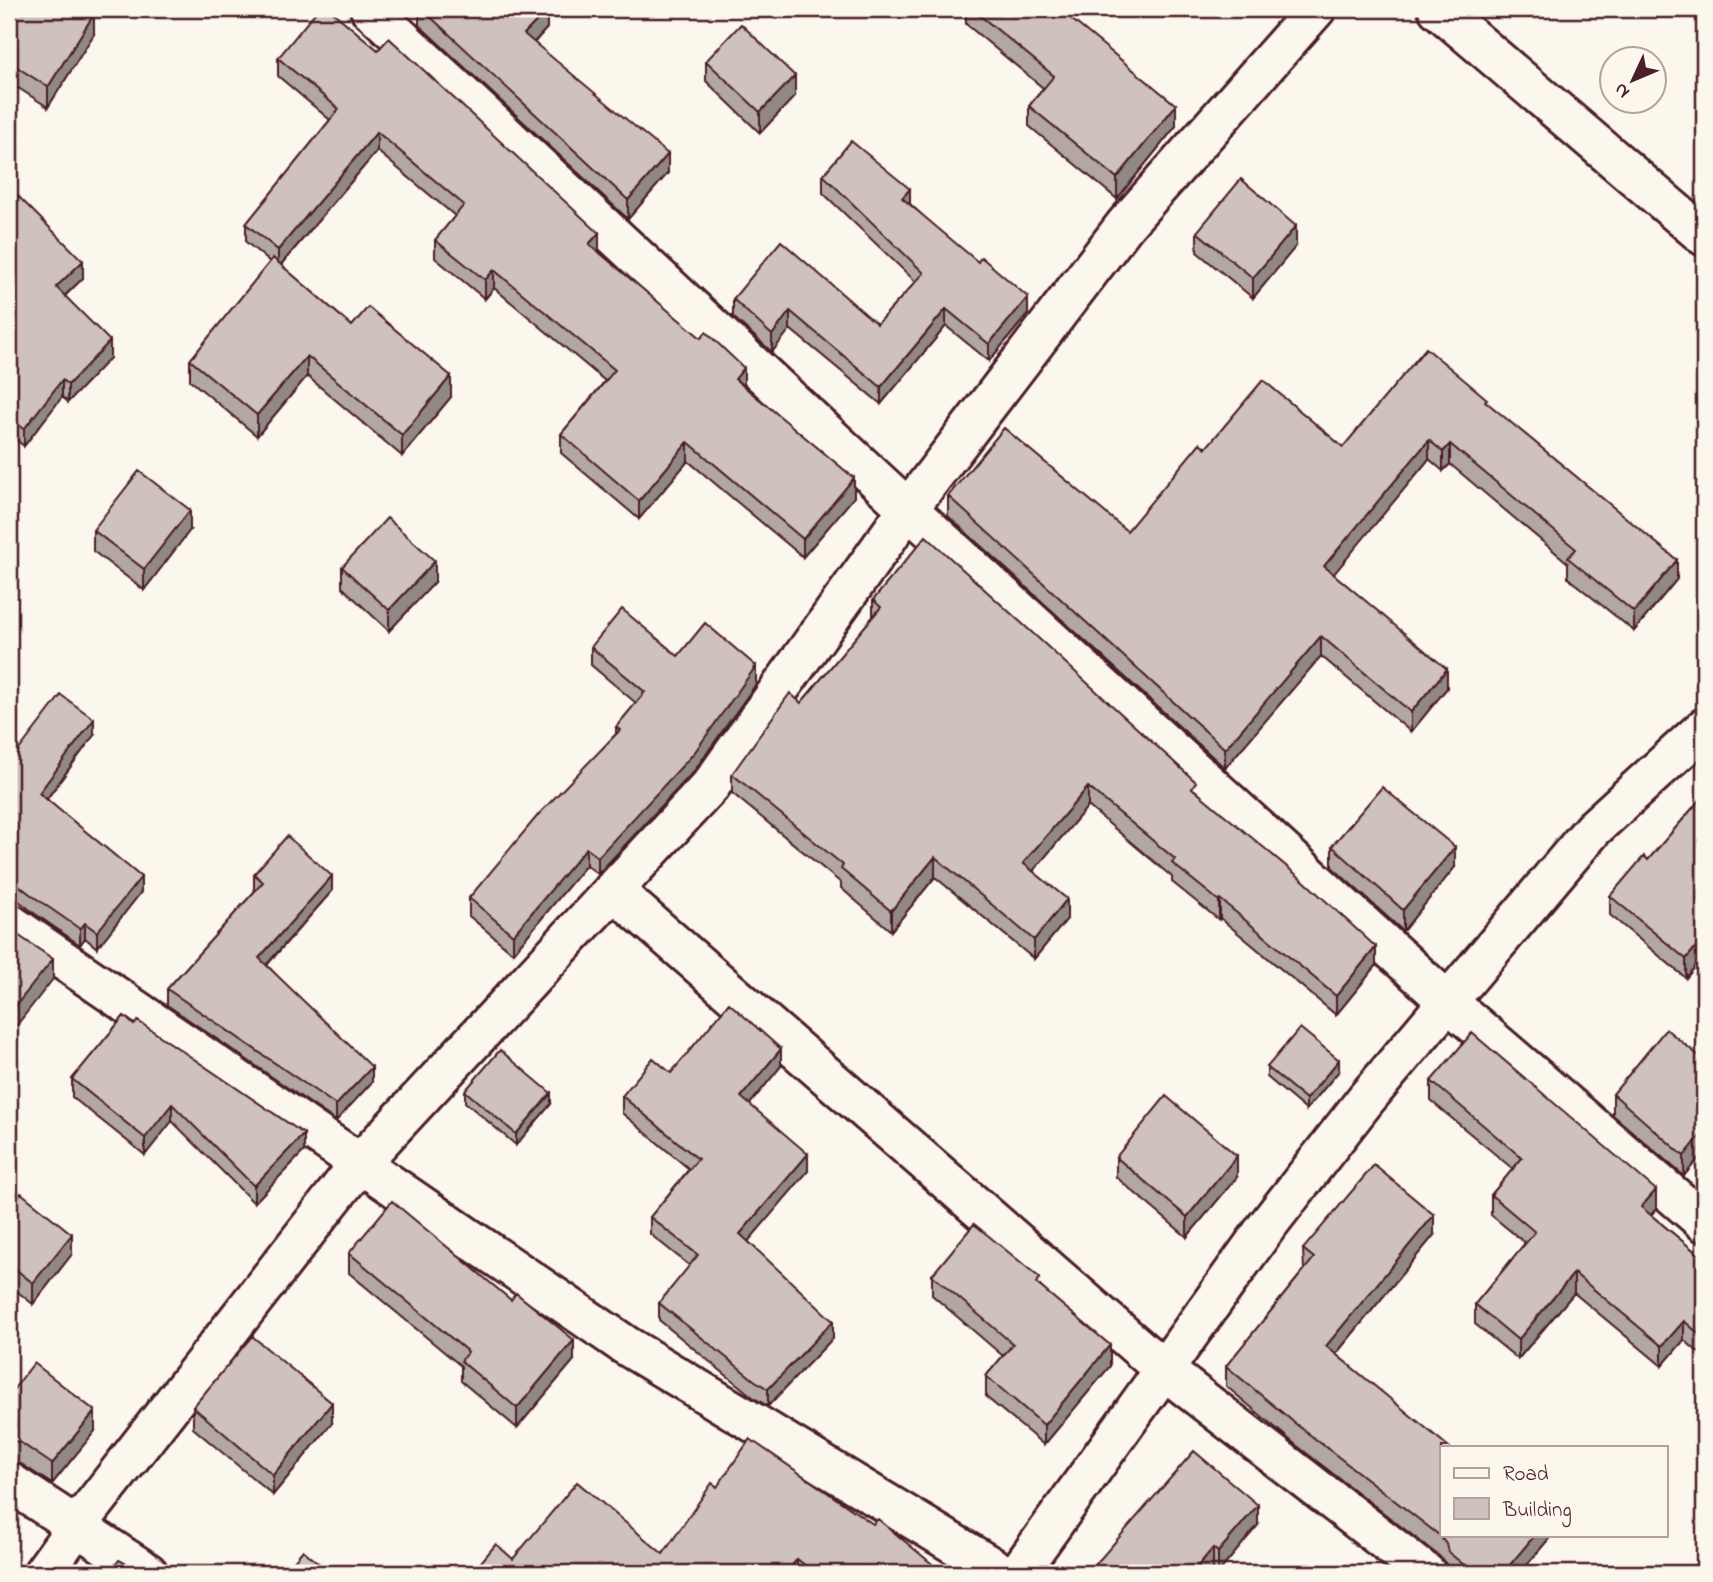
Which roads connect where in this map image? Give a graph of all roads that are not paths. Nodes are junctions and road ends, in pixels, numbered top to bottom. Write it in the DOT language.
graph roads {
  1 [pos="370,9"];
  2 [pos="1315,9"];
  3 [pos="1438,9"];
  4 [pos="1704,236"];
  5 [pos="908,509"];
  6 [pos="1704,728"];
  7 [pos="613,890"];
  8 [pos="9,923"];
  9 [pos="1447,1002"];
  10 [pos="360,1163"];
  11 [pos="1704,1222"];
  12 [pos="1164,1370"];
  13 [pos="9,1482"];
  14 [pos="77,1526"];
  15 [pos="43,1573"];
  16 [pos="148,1573"];
  17 [pos="1002,1573"];
  18 [pos="1018,1573"];
  19 [pos="1426,1573"];
  1 -- 5 [label="street"];
  2 -- 5 [label="street"];
  3 -- 4 [label="street"];
  5 -- 7 [label="street"];
  5 -- 9 [label="street"];
  6 -- 9 [label="street"];
  7 -- 10 [label="street"];
  7 -- 12 [label="street"];
  8 -- 10 [label="street"];
  9 -- 11 [label="street"];
  9 -- 12 [label="street"];
  10 -- 14 [label="street"];
  10 -- 17 [label="street"];
  12 -- 18 [label="street"];
  12 -- 19 [label="street"];
  13 -- 14 [label="street"];
  14 -- 15 [label="street"];
  14 -- 16 [label="street"];
}
